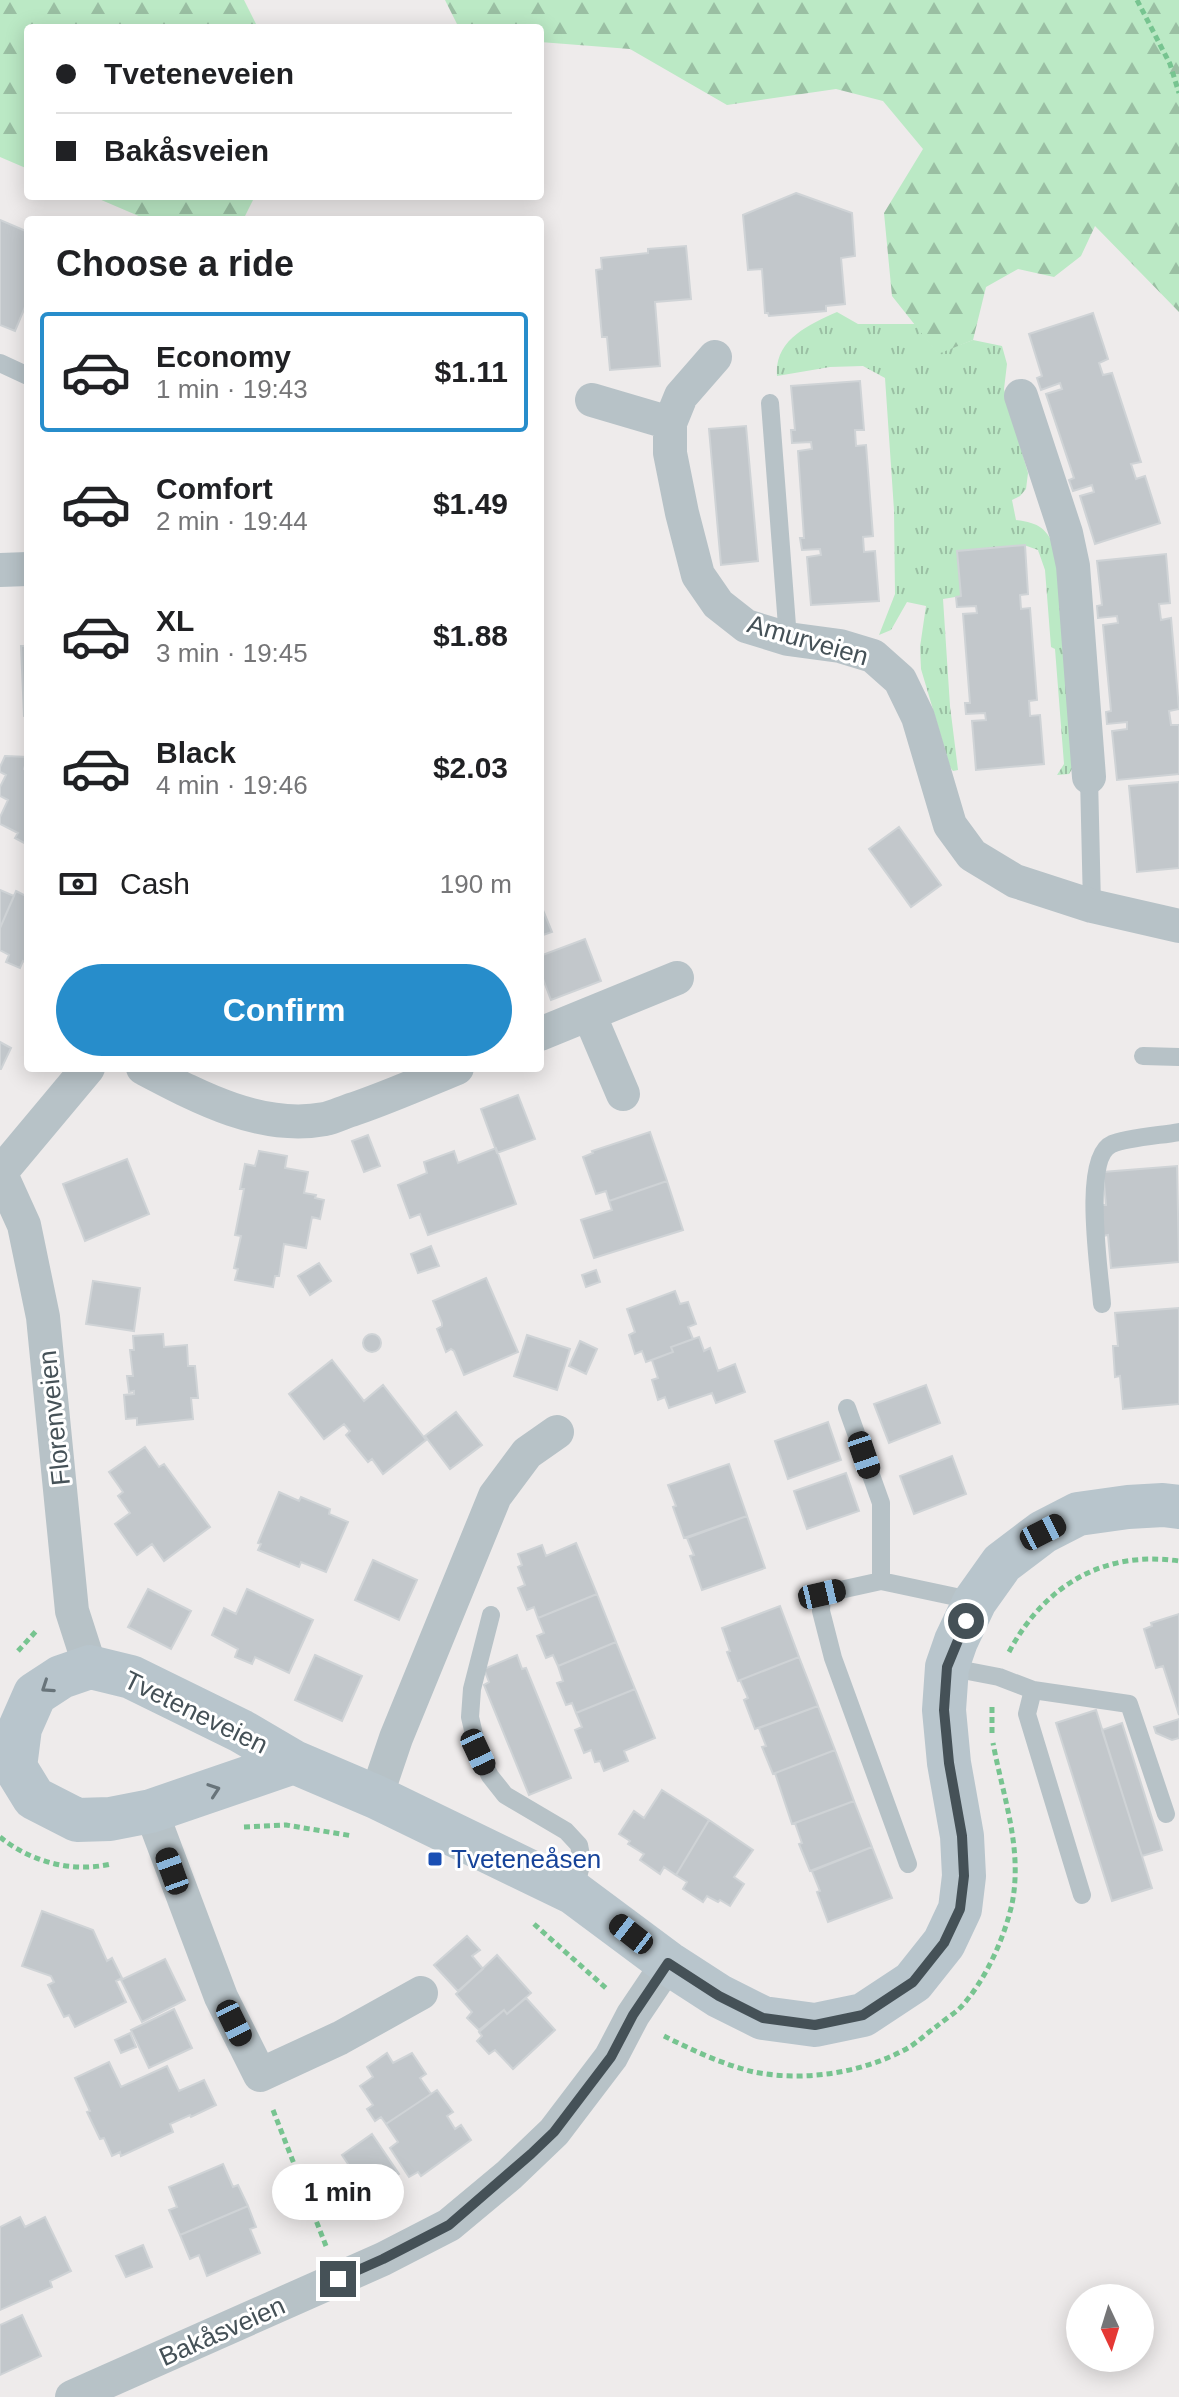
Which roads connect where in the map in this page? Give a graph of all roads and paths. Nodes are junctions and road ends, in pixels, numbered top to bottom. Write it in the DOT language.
graph roads {
  1 [pos="1137,0"];
  2 [pos="1179,93"];
  3 [pos="715,357"];
  4 [pos="0,363"];
  5 [pos="24,374"];
  6 [pos="1021,396"];
  7 [pos="592,400"];
  8 [pos="770,403"];
  9 [pos="670,423"];
  10 [pos="24,569"];
  11 [pos="0,570"];
  12 [pos="788,639"];
  13 [pos="1089,777"];
  14 [pos="1092,906"];
  15 [pos="1179,926"];
  16 [pos="677,978"];
  17 [pos="589,1014"];
  18 [pos="544,1032"];
  19 [pos="1143,1056"];
  20 [pos="1179,1057"];
  21 [pos="85,1072"];
  22 [pos="150,1072"];
  23 [pos="447,1072"];
  24 [pos="623,1094"];
  25 [pos="1179,1132"];
  26 [pos="0,1172"];
  27 [pos="1102,1304"];
  28 [pos="847,1408"];
  29 [pos="557,1432"];
  30 [pos="1179,1507"];
  31 [pos="1179,1561"];
  32 [pos="881,1581"];
  33 [pos="975,1601"];
  34 [pos="72,1611"];
  35 [pos="491,1615"];
  36 [pos="13,1657"];
  37 [pos="90,1667"];
  38 [pos="947,1667"];
  39 [pos="999,1677"];
  40 [pos="1033,1690"];
  41 [pos="294,1762"];
  42 [pos="8,1770"];
  43 [pos="376,1797"];
  44 [pos="1166,1814"];
  45 [pos="233,1828"];
  46 [pos="157,1830"];
  47 [pos="0,1837"];
  48 [pos="366,1840"];
  49 [pos="908,1864"];
  50 [pos="574,1893"];
  51 [pos="1082,1895"];
  52 [pos="532,1923"];
  53 [pos="668,1963"];
  54 [pos="421,1993"];
  55 [pos="633,2015"];
  56 [pos="260,2075"];
  57 [pos="338,2279"];
  58 [pos="72,2397"];
  1 -- 2 [label="path"];
  3 -- 9 [label="street"];
  4 -- 5 [label="lane"];
  6 -- 13 [label="street"];
  7 -- 9 [label="street"];
  8 -- 12 [label="lane"];
  9 -- 12 [label="street, Amurveien"];
  10 -- 11 [label="street"];
  12 -- 14 [label="street, Amurveien"];
  13 -- 14 [label="lane"];
  14 -- 15 [label="street, Amurveien"];
  16 -- 17 [label="street"];
  17 -- 18 [label="street"];
  17 -- 24 [label="street"];
  19 -- 20 [label="lane"];
  21 -- 26 [label="street, Florenveien"];
  22 -- 23 [label="street"];
  25 -- 27 [label="lane"];
  26 -- 34 [label="street, Florenveien"];
  28 -- 32 [label="lane"];
  29 -- 43 [label="street"];
  30 -- 33 [label="street, Tveteneveien"];
  31 -- 39 [label="path"];
  32 -- 33 [label="lane"];
  32 -- 49 [label="lane"];
  33 -- 38 [label="street, Tveteneveien"];
  34 -- 36 [label="path"];
  34 -- 37 [label="street, Florenveien"];
  35 -- 50 [label="lane"];
  37 -- 41 [label="street, Tveteneveien"];
  37 -- 42 [label="street, Tveteneveien, one-way"];
  38 -- 39 [label="lane"];
  38 -- 53 [label="street, Tveteneveien"];
  39 -- 40 [label="lane"];
  39 -- 55 [label="path"];
  40 -- 44 [label="lane"];
  40 -- 51 [label="lane"];
  41 -- 43 [label="street, Tveteneveien"];
  46 -- 41 [label="street, Tveteneveien, one-way"];
  42 -- 46 [label="street, Tveteneveien"];
  43 -- 50 [label="street, Tveteneveien"];
  45 -- 48 [label="path"];
  46 -- 47 [label="path"];
  46 -- 56 [label="street"];
  50 -- 53 [label="street, Tveteneveien"];
  52 -- 55 [label="path"];
  53 -- 55 [label="street, Bakåsveien"];
  54 -- 56 [label="street"];
  55 -- 57 [label="street, Bakåsveien"];
  56 -- 57 [label="path"];
  57 -- 58 [label="street, Bakåsveien"];
}
